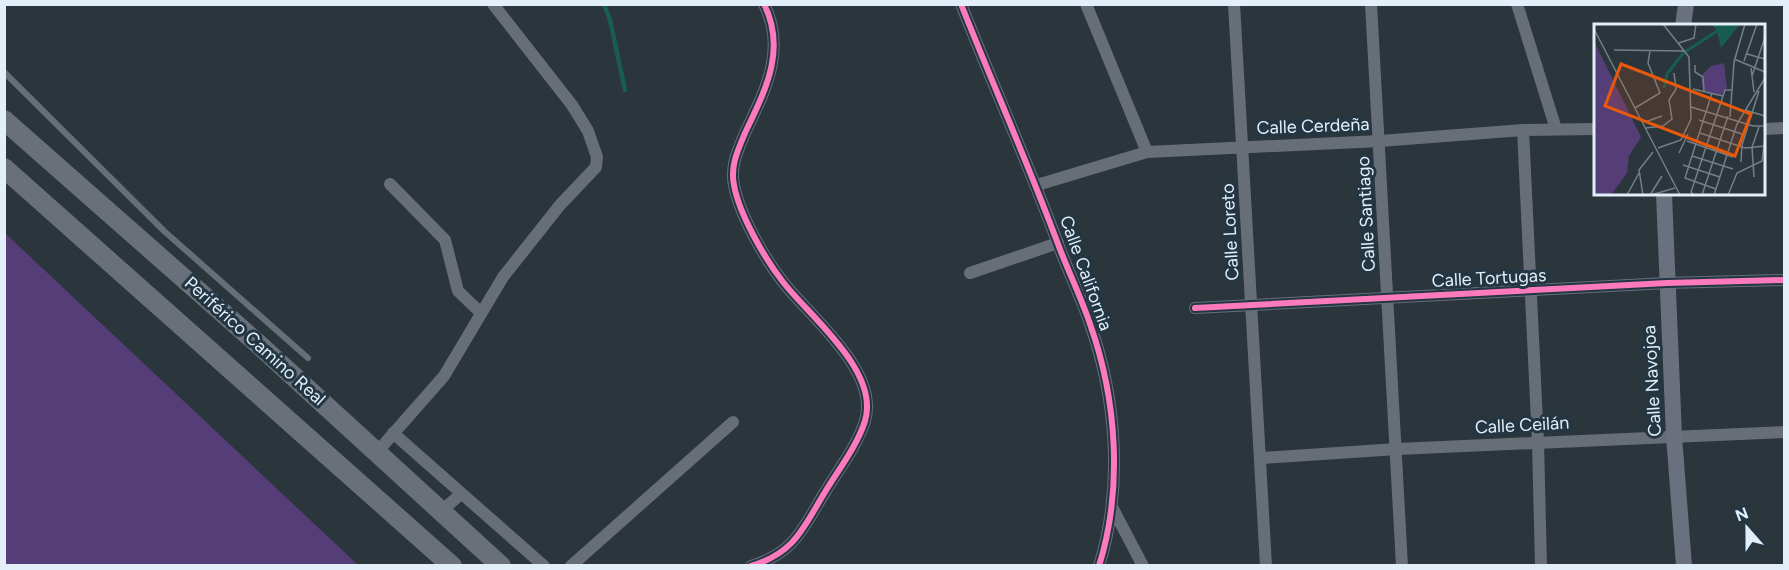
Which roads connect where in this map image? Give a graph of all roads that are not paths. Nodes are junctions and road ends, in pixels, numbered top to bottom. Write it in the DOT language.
graph roads {
  1 [pos="493,4"];
  2 [pos="764,4"];
  3 [pos="961,4"];
  4 [pos="1086,4"];
  5 [pos="1234,4"];
  6 [pos="1371,4"];
  7 [pos="1517,4"];
  8 [pos="1686,4"];
  9 [pos="1683,24"];
  10 [pos="4,72"];
  11 [pos="4,120"];
  12 [pos="1785,128"];
  13 [pos="1556,129"];
  14 [pos="1594,129"];
  15 [pos="1765,129"];
  16 [pos="1523,130"];
  17 [pos="1380,141"];
  18 [pos="1243,146"];
  19 [pos="1147,152"];
  20 [pos="4,168"];
  21 [pos="390,184"];
  22 [pos="1037,185"];
  23 [pos="1664,195"];
  24 [pos="1058,243"];
  25 [pos="970,273"];
  26 [pos="1785,280"];
  27 [pos="1667,283"];
  28 [pos="1532,291"];
  29 [pos="1389,300"];
  30 [pos="1253,307"];
  31 [pos="1195,308"];
  32 [pos="481,312"];
  33 [pos="308,358"];
  34 [pos="733,422"];
  35 [pos="1785,432"];
  36 [pos="393,433"];
  37 [pos="1674,436"];
  38 [pos="1538,442"];
  39 [pos="1397,449"];
  40 [pos="378,451"];
  41 [pos="1262,458"];
  42 [pos="461,494"];
  43 [pos="1112,507"];
  44 [pos="441,511"];
  45 [pos="452,566"];
  46 [pos="501,566"];
  47 [pos="544,566"];
  48 [pos="571,566"];
  49 [pos="751,566"];
  50 [pos="1099,566"];
  51 [pos="1143,566"];
  52 [pos="1266,566"];
  53 [pos="1402,566"];
  54 [pos="1541,566"];
  55 [pos="1684,566"];
  1 -- 32 [label="street"];
  2 -- 49 [label="street"];
  3 -- 22 [label="street, Calle California"];
  4 -- 19 [label="street"];
  5 -- 18 [label="street, Calle Loreto"];
  6 -- 17 [label="street, Calle Santiago"];
  7 -- 13 [label="street"];
  8 -- 9 [label="main road"];
  10 -- 33 [label="lane"];
  11 -- 40 [label="highway, Periférico Camino Real"];
  12 -- 15 [label="street"];
  13 -- 14 [label="street, Calle Cerdeña"];
  13 -- 16 [label="street, Calle Cerdeña"];
  16 -- 17 [label="street, Calle Cerdeña"];
  16 -- 28 [label="street"];
  17 -- 18 [label="street, Calle Cerdeña"];
  17 -- 29 [label="street, Calle Santiago"];
  18 -- 19 [label="street, Calle Cerdeña"];
  18 -- 30 [label="street, Calle Loreto"];
  19 -- 22 [label="street, Calle Cerdeña"];
  20 -- 45 [label="highway, Periférico Camino Real"];
  21 -- 32 [label="street"];
  22 -- 24 [label="street, Calle California"];
  23 -- 27 [label="main road, Calle Navojoa"];
  24 -- 25 [label="street"];
  24 -- 43 [label="street, Calle California"];
  26 -- 27 [label="street, Calle Tortugas"];
  27 -- 28 [label="street, Calle Tortugas"];
  27 -- 37 [label="main road, Calle Navojoa"];
  28 -- 29 [label="street, Calle Tortugas"];
  28 -- 38 [label="street"];
  29 -- 30 [label="street, Calle Tortugas"];
  29 -- 39 [label="street, Calle Santiago"];
  30 -- 31 [label="street, Calle Tortugas"];
  30 -- 41 [label="street, Calle Loreto"];
  32 -- 36 [label="street"];
  34 -- 48 [label="street"];
  35 -- 37 [label="street, Calle Ceilán"];
  36 -- 40 [label="street"];
  36 -- 42 [label="street"];
  37 -- 38 [label="street, Calle Ceilán"];
  37 -- 55 [label="main road, Calle Navojoa"];
  38 -- 39 [label="street, Calle Ceilán"];
  38 -- 54 [label="street"];
  39 -- 41 [label="street, Calle Ceilán"];
  39 -- 53 [label="street, Calle Santiago"];
  40 -- 44 [label="highway, Periférico Camino Real"];
  41 -- 52 [label="street, Calle Loreto"];
  42 -- 44 [label="street"];
  42 -- 47 [label="street"];
  43 -- 50 [label="street, Calle California"];
  43 -- 51 [label="street"];
  44 -- 46 [label="highway, Periférico Camino Real"];
}
